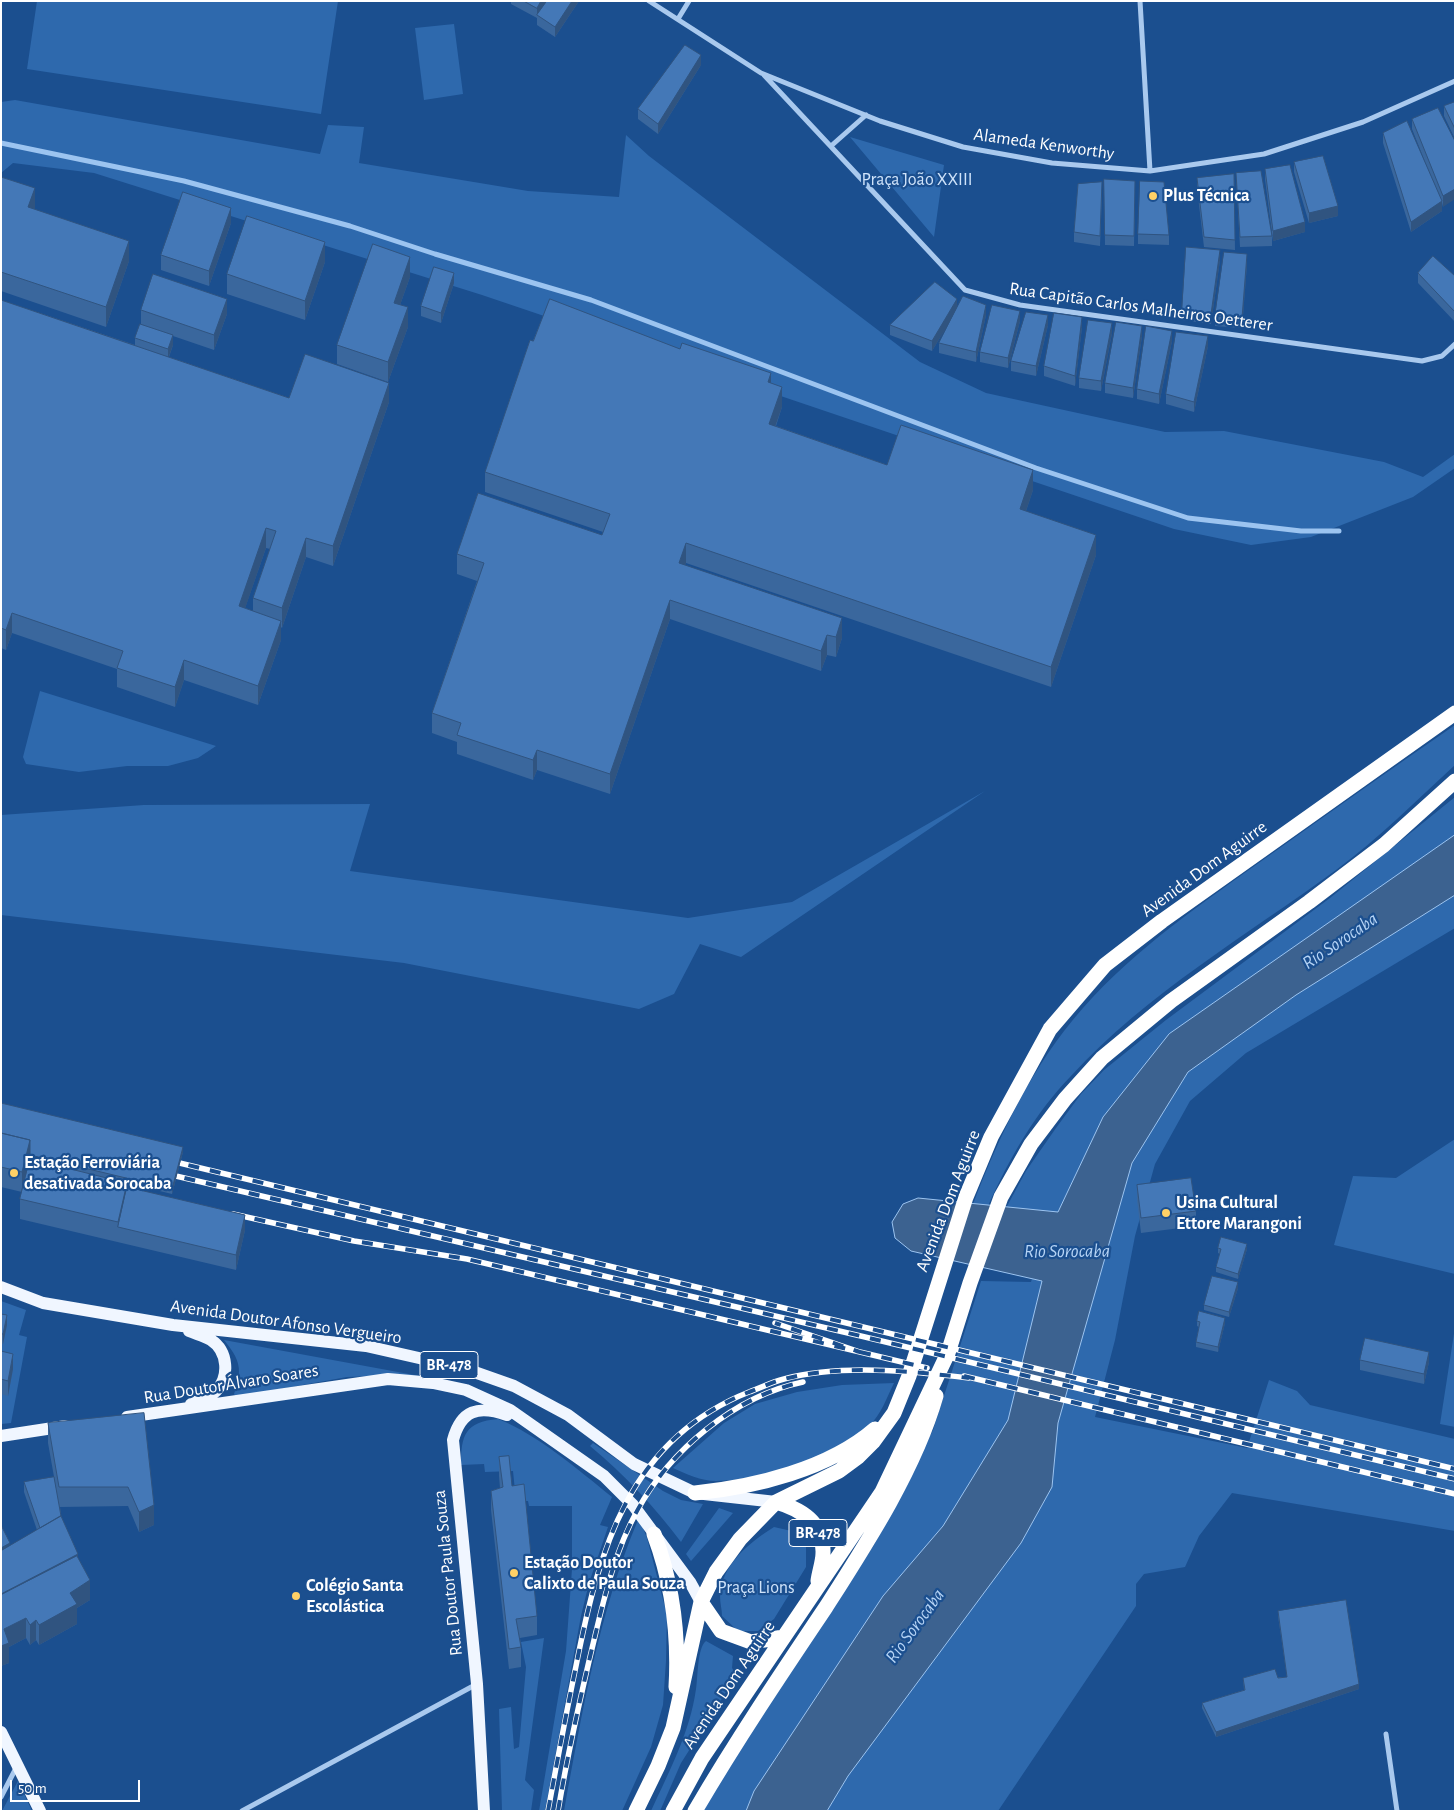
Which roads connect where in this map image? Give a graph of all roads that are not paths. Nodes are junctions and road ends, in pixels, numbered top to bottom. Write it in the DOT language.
graph roads {
  1 [pos="649,1"];
  2 [pos="689,1"];
  3 [pos="1140,1"];
  4 [pos="678,19"];
  5 [pos="762,73"];
  6 [pos="1455,82"];
  7 [pos="866,115"];
  8 [pos="831,146"];
  9 [pos="1150,171"];
  10 [pos="1455,344"];
  11 [pos="1455,713"];
  12 [pos="1455,781"];
  13 [pos="1,1287"];
  14 [pos="173,1325"];
  15 [pos="948,1353"];
  16 [pos="179,1410"];
  17 [pos="894,1414"];
  18 [pos="114,1419"];
  19 [pos="76,1425"];
  20 [pos="539,1430"];
  21 [pos="1,1436"];
  22 [pos="696,1492"];
  23 [pos="776,1502"];
  24 [pos="654,1534"];
  25 [pos="816,1587"];
  26 [pos="701,1602"];
  27 [pos="784,1637"];
  28 [pos="477,1684"];
  29 [pos="674,1728"];
  30 [pos="1,1732"];
  31 [pos="1386,1734"];
  32 [pos="18,1765"];
  33 [pos="1,1797"];
  34 [pos="40,1811"];
  35 [pos="242,1811"];
  36 [pos="484,1811"];
  37 [pos="636,1811"];
  38 [pos="673,1811"];
  39 [pos="695,1811"];
  40 [pos="1397,1811"];
  1 -- 4 [label="street, Alameda Kenworthy"];
  2 -- 4 [label="street"];
  3 -- 9 [label="street"];
  4 -- 5 [label="street, Alameda Kenworthy"];
  5 -- 7 [label="street, Alameda Kenworthy"];
  5 -- 8 [label="street, Rua Capitão Carlos Malheiros Oetterer"];
  6 -- 9 [label="street, Alameda Kenworthy"];
  7 -- 8 [label="street"];
  7 -- 9 [label="street, Alameda Kenworthy"];
  8 -- 10 [label="street, Rua Capitão Carlos Malheiros Oetterer"];
  11 -- 17 [label="highway, Avenida Dom Aguirre"];
  12 -- 15 [label="highway, Avenida Dom Aguirre"];
  13 -- 14 [label="main road, Avenida Doutor Afonso Vergueiro / BR-478"];
  14 -- 16 [label="main road"];
  14 -- 22 [label="main road, Avenida Doutor Afonso Vergueiro / BR-478"];
  15 -- 25 [label="highway, Avenida Dom Aguirre"];
  15 -- 39 [label="highway"];
  16 -- 18 [label="main road, Rua Doutor Álvaro Soares / BR-478"];
  16 -- 20 [label="main road, Rua Doutor Álvaro Soares / BR-478"];
  17 -- 22 [label="highway"];
  17 -- 23 [label="highway, Avenida Dom Aguirre"];
  19 -- 21 [label="main road"];
  20 -- 24 [label="main road, BR-478"];
  20 -- 28 [label="main road, Rua Doutor Paula Souza"];
  22 -- 23 [label="main road, Avenida Doutor Afonso Vergueiro / BR-478"];
  23 -- 25 [label="highway, BR-478"];
  23 -- 26 [label="highway, Avenida Dom Aguirre"];
  24 -- 26 [label="main road"];
  24 -- 29 [label="highway, BR-478"];
  25 -- 27 [label="highway, Avenida Dom Aguirre"];
  26 -- 27 [label="highway"];
  26 -- 29 [label="highway, Avenida Dom Aguirre"];
  27 -- 38 [label="highway, Avenida Dom Aguirre"];
  28 -- 35 [label="street"];
  28 -- 36 [label="main road, Rua Doutor Paula Souza"];
  29 -- 37 [label="highway, Avenida Dom Aguirre"];
  30 -- 32 [label="main road"];
  31 -- 40 [label="street"];
  32 -- 33 [label="street"];
  32 -- 34 [label="main road"];
}
